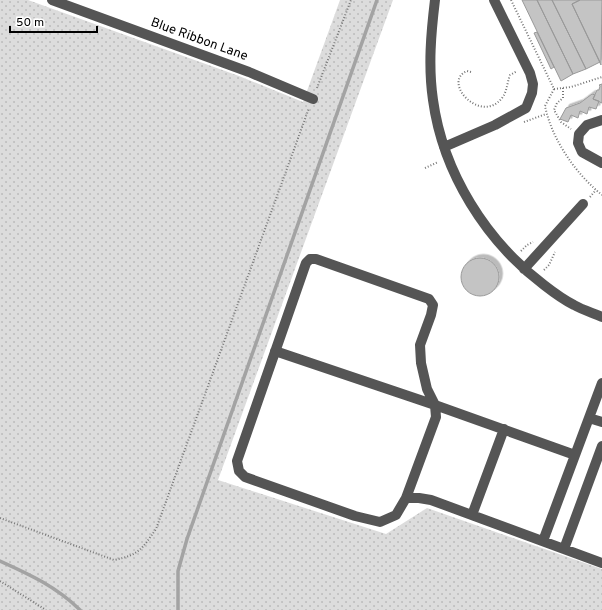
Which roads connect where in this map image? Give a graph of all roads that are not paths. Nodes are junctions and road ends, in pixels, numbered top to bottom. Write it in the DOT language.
graph roads {
  1 [pos="52,0"];
  2 [pos="435,0"];
  3 [pos="494,0"];
  4 [pos="313,98"];
  5 [pos="602,120"];
  6 [pos="444,147"];
  7 [pos="602,163"];
  8 [pos="584,204"];
  9 [pos="524,269"];
  10 [pos="602,317"];
  11 [pos="275,351"];
  12 [pos="602,383"];
  13 [pos="435,405"];
  14 [pos="589,418"];
  15 [pos="602,422"];
  16 [pos="504,429"];
  17 [pos="602,446"];
  18 [pos="575,455"];
  19 [pos="406,498"];
  20 [pos="472,515"];
  21 [pos="543,541"];
  22 [pos="564,549"];
  23 [pos="602,563"];
  1 -- 4 [label="lane, Blue Ribbon Lane"];
  2 -- 6 [label="lane"];
  3 -- 6 [label="lane"];
  5 -- 7 [label="lane"];
  6 -- 9 [label="lane"];
  8 -- 9 [label="lane"];
  9 -- 10 [label="lane"];
  11 -- 13 [label="lane"];
  11 -- 13 [label="lane"];
  11 -- 19 [label="lane"];
  12 -- 14 [label="lane"];
  13 -- 16 [label="lane"];
  13 -- 19 [label="lane"];
  14 -- 15 [label="lane"];
  14 -- 18 [label="lane"];
  16 -- 18 [label="lane"];
  16 -- 20 [label="lane"];
  17 -- 22 [label="lane"];
  18 -- 21 [label="lane"];
  19 -- 20 [label="lane"];
  20 -- 21 [label="lane"];
  21 -- 22 [label="lane"];
  22 -- 23 [label="lane"];
}
